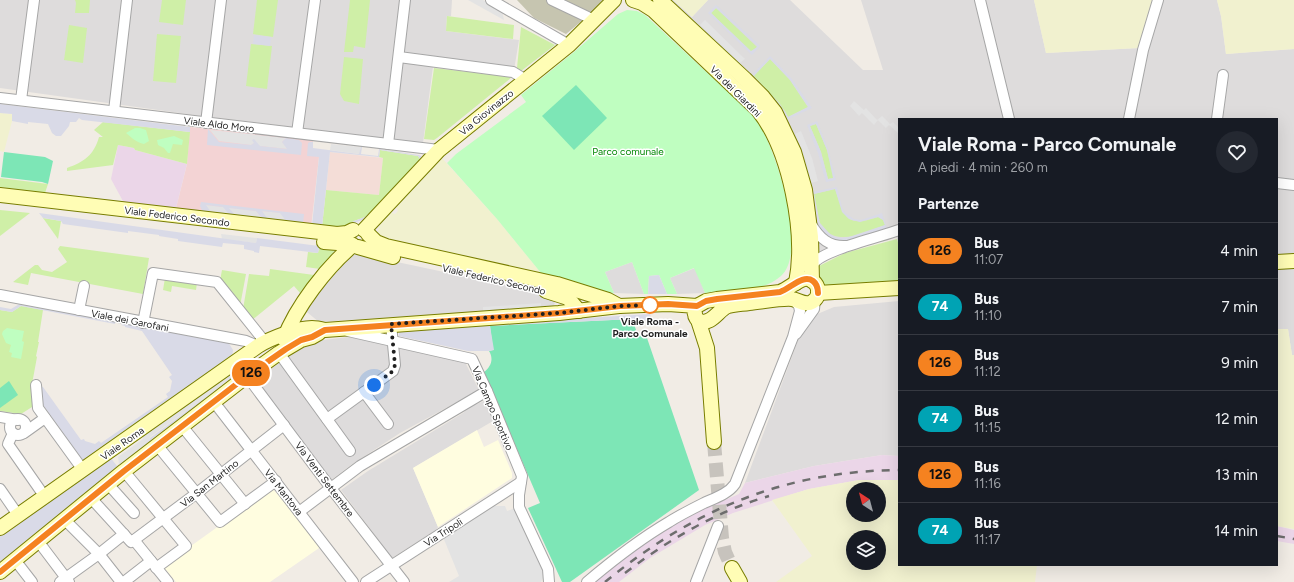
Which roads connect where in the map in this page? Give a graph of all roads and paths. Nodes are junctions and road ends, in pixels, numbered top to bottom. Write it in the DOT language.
graph roads {
  1 [pos="34,0"];
  2 [pos="127,0"];
  3 [pos="221,0"];
  4 [pos="315,0"];
  5 [pos="405,0"];
  6 [pos="491,0"];
  7 [pos="552,0"];
  8 [pos="614,0"];
  9 [pos="633,0"];
  10 [pos="660,0"];
  11 [pos="980,0"];
  12 [pos="1158,0"];
  13 [pos="594,20"];
  14 [pos="569,44"];
  15 [pos="399,57"];
  16 [pos="1223,75"];
  17 [pos="526,80"];
  18 [pos="0,98"];
  19 [pos="21,100"];
  20 [pos="114,111"];
  21 [pos="1009,118"];
  22 [pos="1129,118"];
  23 [pos="1217,118"];
  24 [pos="206,123"];
  25 [pos="297,133"];
  26 [pos="388,144"];
  27 [pos="439,150"];
  28 [pos="1278,183"];
  29 [pos="1294,185"];
  30 [pos="0,195"];
  31 [pos="0,203"];
  32 [pos="810,223"];
  33 [pos="898,230"];
  34 [pos="358,238"];
  35 [pos="852,245"];
  36 [pos="1294,261"];
  37 [pos="1278,262"];
  38 [pos="812,265"];
  39 [pos="812,280"];
  40 [pos="795,284"];
  41 [pos="84,286"];
  42 [pos="898,288"];
  43 [pos="576,290"];
  44 [pos="556,293"];
  45 [pos="0,295"];
  46 [pos="816,297"];
  47 [pos="791,299"];
  48 [pos="620,306"];
  49 [pos="79,310"];
  50 [pos="579,311"];
  51 [pos="559,313"];
  52 [pos="701,315"];
  53 [pos="143,323"];
  54 [pos="391,324"];
  55 [pos="342,328"];
  56 [pos="325,330"];
  57 [pos="286,333"];
  58 [pos="793,337"];
  59 [pos="392,341"];
  60 [pos="262,344"];
  61 [pos="274,357"];
  62 [pos="243,358"];
  63 [pos="247,376"];
  64 [pos="36,385"];
  65 [pos="487,391"];
  66 [pos="364,392"];
  67 [pos="214,402"];
  68 [pos="44,416"];
  69 [pos="0,418"];
  70 [pos="327,419"];
  71 [pos="20,420"];
  72 [pos="0,421"];
  73 [pos="388,424"];
  74 [pos="284,425"];
  75 [pos="182,426"];
  76 [pos="17,433"];
  77 [pos="714,442"];
  78 [pos="157,445"];
  79 [pos="4,447"];
  80 [pos="252,450"];
  81 [pos="350,451"];
  82 [pos="83,470"];
  83 [pos="124,471"];
  84 [pos="221,474"];
  85 [pos="276,481"];
  86 [pos="521,482"];
  87 [pos="108,484"];
  88 [pos="330,487"];
  89 [pos="0,490"];
  90 [pos="197,494"];
  91 [pos="45,497"];
  92 [pos="91,498"];
  93 [pos="245,504"];
  94 [pos="299,512"];
  95 [pos="134,513"];
  96 [pos="18,515"];
  97 [pos="163,518"];
  98 [pos="65,520"];
  99 [pos="718,526"];
  100 [pos="0,528"];
  101 [pos="124,534"];
  102 [pos="134,540"];
  103 [pos="38,541"];
  104 [pos="99,554"];
  105 [pos="15,560"];
  106 [pos="154,565"];
  107 [pos="391,565"];
  108 [pos="732,568"];
  109 [pos="0,572"];
  110 [pos="65,581"];
  111 [pos="32,582"];
  112 [pos="121,582"];
  113 [pos="124,582"];
  114 [pos="168,582"];
  115 [pos="353,582"];
  116 [pos="366,582"];
  117 [pos="404,582"];
  118 [pos="549,582"];
  119 [pos="587,582"];
  120 [pos="696,582"];
  121 [pos="740,582"];
  1 -- 19 [label="street"];
  2 -- 20 [label="street"];
  3 -- 24 [label="street"];
  4 -- 25 [label="street"];
  5 -- 15 [label="street"];
  6 -- 14 [label="street"];
  7 -- 13 [label="street"];
  8 -- 13 [label="main road, Via Giovinazzo"];
  9 -- 40 [label="main road, Via dei Giardini"];
  10 -- 32 [label="main road, Via dei Giardini"];
  11 -- 21 [label="street"];
  12 -- 22 [label="street"];
  13 -- 14 [label="main road, Via Giovinazzo"];
  14 -- 17 [label="main road, Via Giovinazzo"];
  15 -- 17 [label="street"];
  15 -- 26 [label="street"];
  16 -- 23 [label="street"];
  17 -- 27 [label="main road, Via Giovinazzo"];
  18 -- 19 [label="street, Viale Aldo Moro"];
  19 -- 20 [label="street, Viale Aldo Moro"];
  20 -- 24 [label="street, Viale Aldo Moro"];
  24 -- 25 [label="street, Viale Aldo Moro"];
  25 -- 26 [label="street, Viale Aldo Moro"];
  26 -- 27 [label="street, Viale Aldo Moro"];
  27 -- 34 [label="main road, Via Giovinazzo"];
  28 -- 29 [label="street"];
  30 -- 34 [label="main road, Viale Federico Secondo"];
  31 -- 34 [label="main road, Viale Federico Secondo"];
  32 -- 35 [label="street"];
  32 -- 38 [label="main road, Via dei Giardini"];
  33 -- 35 [label="street"];
  34 -- 43 [label="main road, Viale Federico Secondo"];
  34 -- 44 [label="main road, Viale Federico Secondo"];
  34 -- 57 [label="main road, Via Giovinazzo"];
  35 -- 38 [label="street"];
  36 -- 37 [label="main road"];
  38 -- 39 [label="main road, Via dei Giardini"];
  39 -- 40 [label="main road, Viale Roma"];
  39 -- 46 [label="main road"];
  40 -- 52 [label="main road, Viale Roma"];
  41 -- 49 [label="street"];
  42 -- 46 [label="main road"];
  43 -- 48 [label="main road, Viale Federico Secondo"];
  43 -- 50 [label="main road"];
  44 -- 50 [label="main road, Viale Federico Secondo"];
  44 -- 51 [label="main road"];
  45 -- 49 [label="street, Viale dei Garofani"];
  46 -- 47 [label="main road"];
  46 -- 58 [label="street"];
  47 -- 52 [label="main road"];
  47 -- 58 [label="street"];
  48 -- 50 [label="main road, Viale Roma"];
  48 -- 52 [label="main road, Viale Roma"];
  49 -- 53 [label="street, Viale dei Garofani"];
  50 -- 51 [label="main road, Viale Roma"];
  51 -- 54 [label="main road, Viale Roma"];
  52 -- 77 [label="main road"];
  53 -- 60 [label="street, Viale dei Garofani"];
  53 -- 60 [label="street"];
  54 -- 55 [label="main road, Viale Roma"];
  54 -- 59 [label="street"];
  55 -- 56 [label="main road, Viale Roma"];
  55 -- 59 [label="street, Via Campo Sportivo"];
  56 -- 57 [label="main road, Viale Roma"];
  56 -- 61 [label="main road, Viale Roma"];
  57 -- 60 [label="main road, Viale Roma"];
  57 -- 61 [label="main road"];
  58 -- 119 [label="street"];
  59 -- 65 [label="street, Via Campo Sportivo"];
  59 -- 66 [label="street"];
  60 -- 61 [label="main road"];
  60 -- 62 [label="main road, Viale Roma"];
  61 -- 63 [label="main road, Viale Roma"];
  61 -- 70 [label="street"];
  62 -- 63 [label="main road"];
  62 -- 82 [label="main road, Viale Roma"];
  63 -- 67 [label="main road, Viale Roma"];
  63 -- 74 [label="street, Via Venti Settembre"];
  64 -- 68 [label="street"];
  65 -- 86 [label="street, Via Campo Sportivo"];
  65 -- 88 [label="street"];
  66 -- 70 [label="street"];
  66 -- 73 [label="street"];
  67 -- 75 [label="main road, Viale Roma"];
  67 -- 80 [label="street, Via Mantova"];
  68 -- 71 [label="street"];
  68 -- 76 [label="street"];
  68 -- 82 [label="street"];
  69 -- 71 [label="street"];
  70 -- 81 [label="street"];
  71 -- 76 [label="street"];
  72 -- 76 [label="street"];
  74 -- 80 [label="street, Via San Martino"];
  74 -- 88 [label="street, Via Venti Settembre"];
  75 -- 78 [label="main road, Viale Roma"];
  75 -- 84 [label="street"];
  76 -- 79 [label="street"];
  78 -- 83 [label="main road, Viale Roma"];
  78 -- 90 [label="street"];
  79 -- 91 [label="street"];
  80 -- 84 [label="street, Via San Martino"];
  80 -- 85 [label="street, Via Mantova"];
  82 -- 91 [label="main road, Viale Roma"];
  83 -- 87 [label="main road, Viale Roma"];
  83 -- 97 [label="street"];
  84 -- 90 [label="street, Via San Martino"];
  84 -- 93 [label="street"];
  85 -- 93 [label="street"];
  85 -- 94 [label="street, Via Mantova"];
  86 -- 107 [label="street, Via Tripoli"];
  86 -- 118 [label="street, Via Campo Sportivo"];
  87 -- 92 [label="main road, Viale Roma"];
  87 -- 95 [label="street"];
  88 -- 94 [label="street"];
  88 -- 107 [label="street, Via Venti Settembre"];
  89 -- 96 [label="street"];
  90 -- 93 [label="street"];
  90 -- 97 [label="street, Via San Martino"];
  91 -- 96 [label="main road, Viale Roma"];
  92 -- 98 [label="main road, Viale Roma"];
  92 -- 101 [label="street"];
  94 -- 115 [label="street, Via Mantova"];
  96 -- 100 [label="main road, Viale Roma"];
  97 -- 102 [label="street, Via San Martino"];
  97 -- 106 [label="street"];
  98 -- 103 [label="main road, Viale Roma"];
  98 -- 104 [label="street"];
  99 -- 120 [label="street"];
  101 -- 102 [label="street"];
  101 -- 104 [label="street"];
  102 -- 106 [label="street"];
  103 -- 105 [label="main road, Viale Roma"];
  103 -- 110 [label="street"];
  104 -- 110 [label="street"];
  104 -- 112 [label="street"];
  105 -- 109 [label="main road, Viale Roma"];
  105 -- 111 [label="street"];
  106 -- 113 [label="street"];
  106 -- 114 [label="street"];
  107 -- 116 [label="street, Via Tripoli"];
  107 -- 117 [label="street, Via Venti Settembre"];
  108 -- 121 [label="main road"];
}
